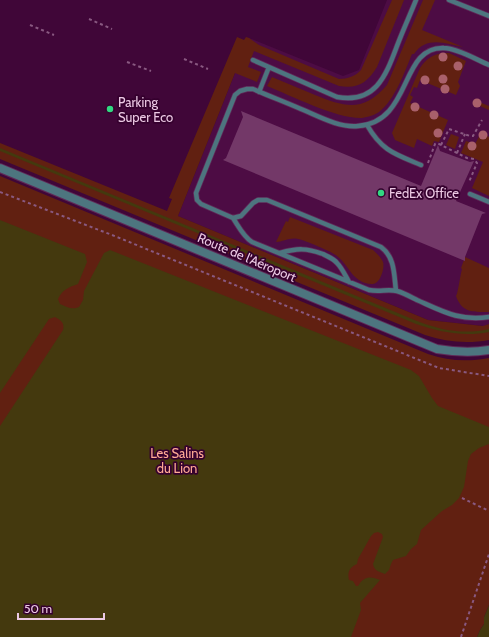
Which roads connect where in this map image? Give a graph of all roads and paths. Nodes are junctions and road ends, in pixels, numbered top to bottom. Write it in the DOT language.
graph roads {
  1 [pos="416,0"];
  2 [pos="450,0"];
  3 [pos="489,16"];
  4 [pos="89,19"];
  5 [pos="30,25"];
  6 [pos="112,29"];
  7 [pos="54,35"];
  8 [pos="184,59"];
  9 [pos="253,60"];
  10 [pos="127,62"];
  11 [pos="489,65"];
  12 [pos="269,68"];
  13 [pos="208,69"];
  14 [pos="151,71"];
  15 [pos="259,92"];
  16 [pos="482,120"];
  17 [pos="367,125"];
  18 [pos="465,134"];
  19 [pos="441,145"];
  20 [pos="457,153"];
  21 [pos="421,165"];
  22 [pos="0,168"];
  23 [pos="425,169"];
  24 [pos="469,182"];
  25 [pos="0,192"];
  26 [pos="470,194"];
  27 [pos="489,202"];
  28 [pos="233,218"];
  29 [pos="280,253"];
  30 [pos="349,282"];
  31 [pos="396,291"];
  32 [pos="489,317"];
  33 [pos="489,350"];
  34 [pos="489,376"];
  35 [pos="462,498"];
  36 [pos="489,511"];
  37 [pos="489,554"];
  38 [pos="461,637"];
  1 -- 12 [label="lane"];
  2 -- 3 [label="lane"];
  4 -- 6 [label="path"];
  5 -- 7 [label="path"];
  8 -- 13 [label="path"];
  9 -- 12 [label="lane"];
  10 -- 14 [label="path"];
  11 -- 17 [label="lane"];
  12 -- 15 [label="lane"];
  15 -- 17 [label="lane"];
  15 -- 28 [label="lane"];
  16 -- 18 [label="path"];
  17 -- 21 [label="lane"];
  18 -- 19 [label="path"];
  18 -- 20 [label="path"];
  19 -- 20 [label="path"];
  19 -- 23 [label="path"];
  20 -- 24 [label="path"];
  22 -- 33 [label="street, Route de l'Aéroport"];
  25 -- 34 [label="path"];
  26 -- 27 [label="lane"];
  28 -- 29 [label="lane"];
  28 -- 31 [label="lane"];
  29 -- 30 [label="lane"];
  29 -- 30 [label="lane"];
  30 -- 31 [label="lane"];
  31 -- 32 [label="lane"];
  35 -- 36 [label="path"];
  37 -- 38 [label="path"];
}
